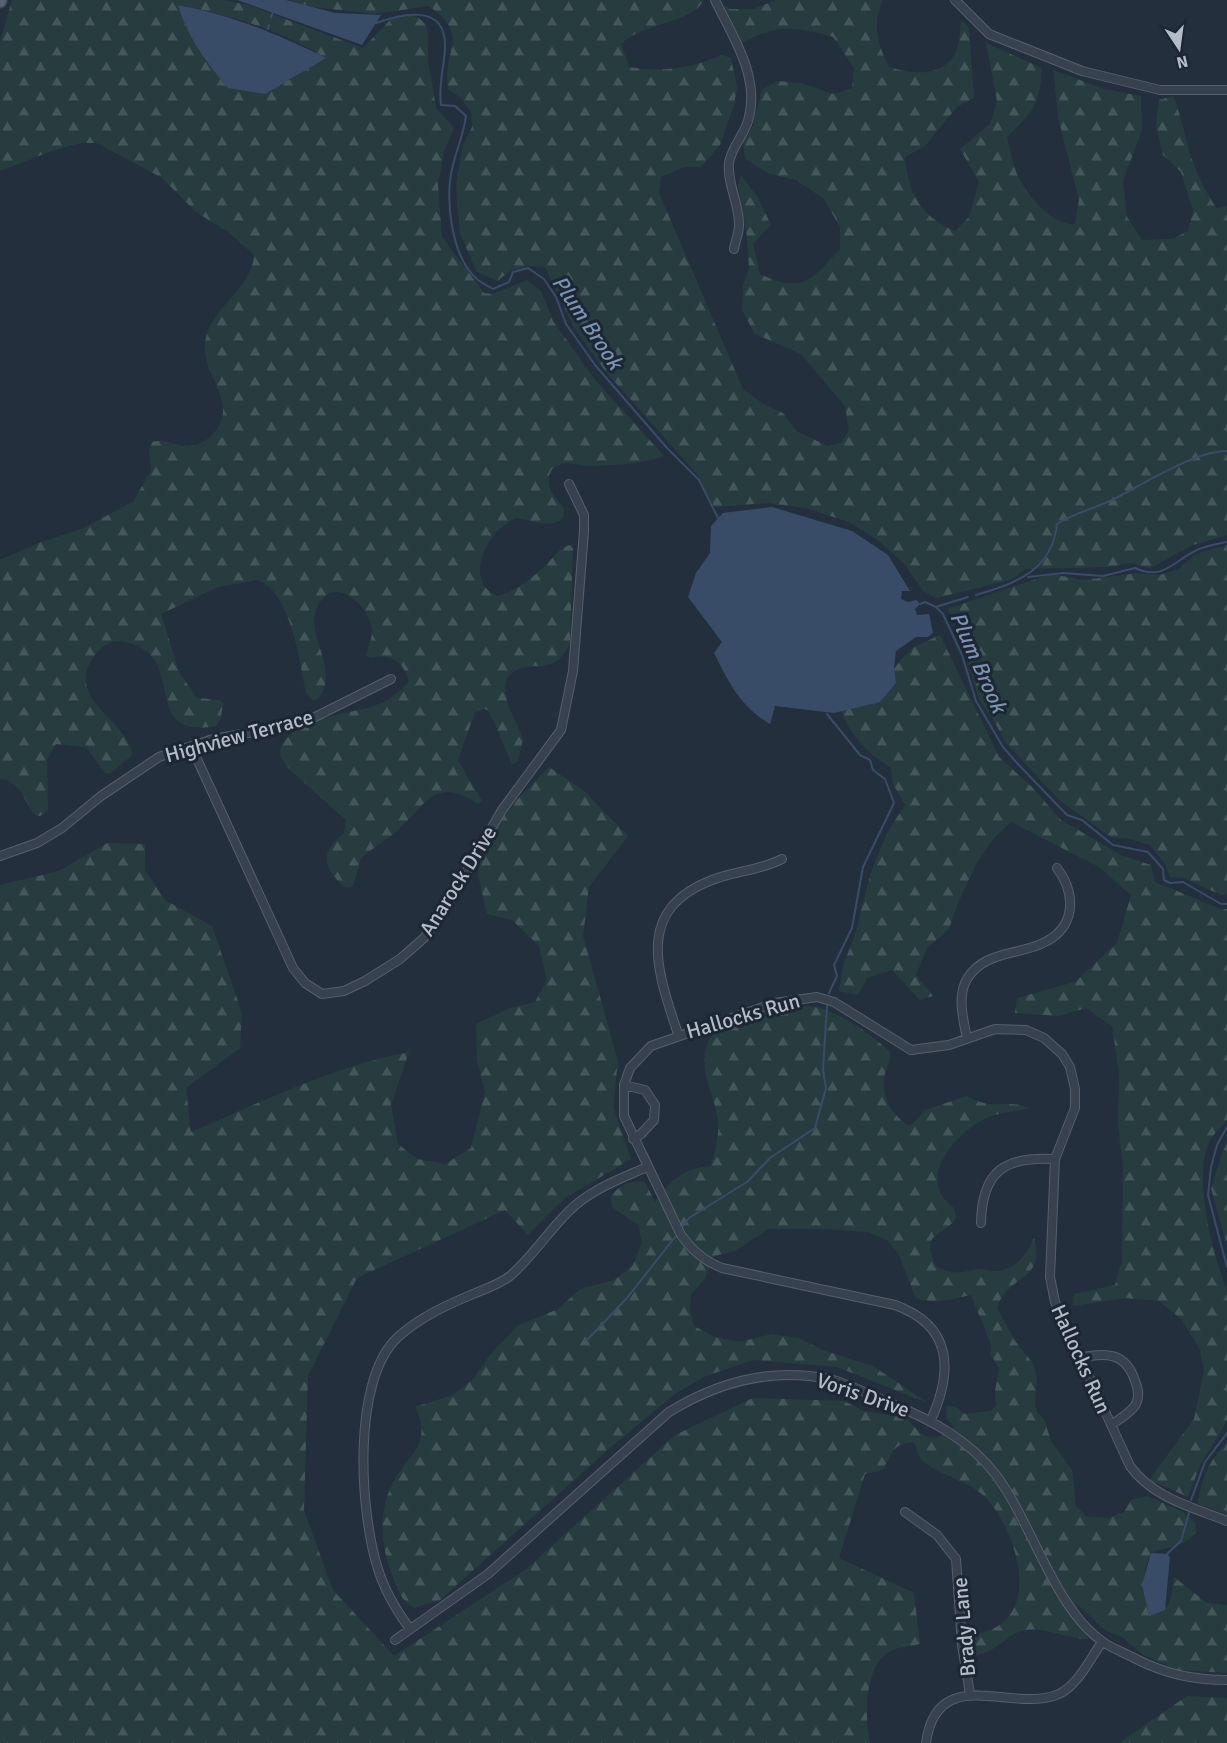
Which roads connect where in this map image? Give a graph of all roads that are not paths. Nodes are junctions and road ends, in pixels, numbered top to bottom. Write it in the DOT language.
graph roads {
  1 [pos="715,0"];
  2 [pos="955,0"];
  3 [pos="1227,90"];
  4 [pos="734,249"];
  5 [pos="569,484"];
  6 [pos="391,679"];
  7 [pos="191,746"];
  8 [pos="0,856"];
  9 [pos="782,859"];
  10 [pos="1057,868"];
  11 [pos="678,1034"];
  12 [pos="967,1038"];
  13 [pos="624,1085"];
  14 [pos="633,1139"];
  15 [pos="1055,1159"];
  16 [pos="647,1167"];
  17 [pos="981,1223"];
  18 [pos="1079,1358"];
  19 [pos="931,1420"];
  20 [pos="1111,1425"];
  21 [pos="905,1512"];
  22 [pos="1227,1521"];
  23 [pos="410,1629"];
  24 [pos="395,1640"];
  25 [pos="1102,1642"];
  26 [pos="1227,1680"];
  27 [pos="970,1694"];
  28 [pos="927,1743"];
  1 -- 4 [label="street"];
  2 -- 3 [label="street"];
  5 -- 7 [label="street, Anarock Drive"];
  6 -- 7 [label="street, Highview Terrace"];
  7 -- 8 [label="street, Highview Terrace"];
  9 -- 11 [label="street"];
  10 -- 12 [label="street"];
  11 -- 12 [label="street, Hallocks Run"];
  11 -- 13 [label="street, Hallocks Run"];
  12 -- 15 [label="street, Hallocks Run"];
  13 -- 14 [label="street, Hallocks Run"];
  13 -- 14 [label="street"];
  14 -- 16 [label="street, Hallocks Run"];
  15 -- 17 [label="street"];
  15 -- 18 [label="street, Hallocks Run"];
  16 -- 19 [label="street, Hallocks Run"];
  16 -- 23 [label="street"];
  18 -- 20 [label="street, Hallocks Run"];
  18 -- 20 [label="street"];
  19 -- 23 [label="street, Voris Drive"];
  19 -- 25 [label="street, Voris Drive"];
  20 -- 22 [label="street, Hallocks Run"];
  21 -- 27 [label="street, Brady Lane"];
  23 -- 24 [label="street, Voris Drive"];
  25 -- 26 [label="street, Voris Drive"];
  25 -- 27 [label="street"];
  27 -- 28 [label="street"];
}
